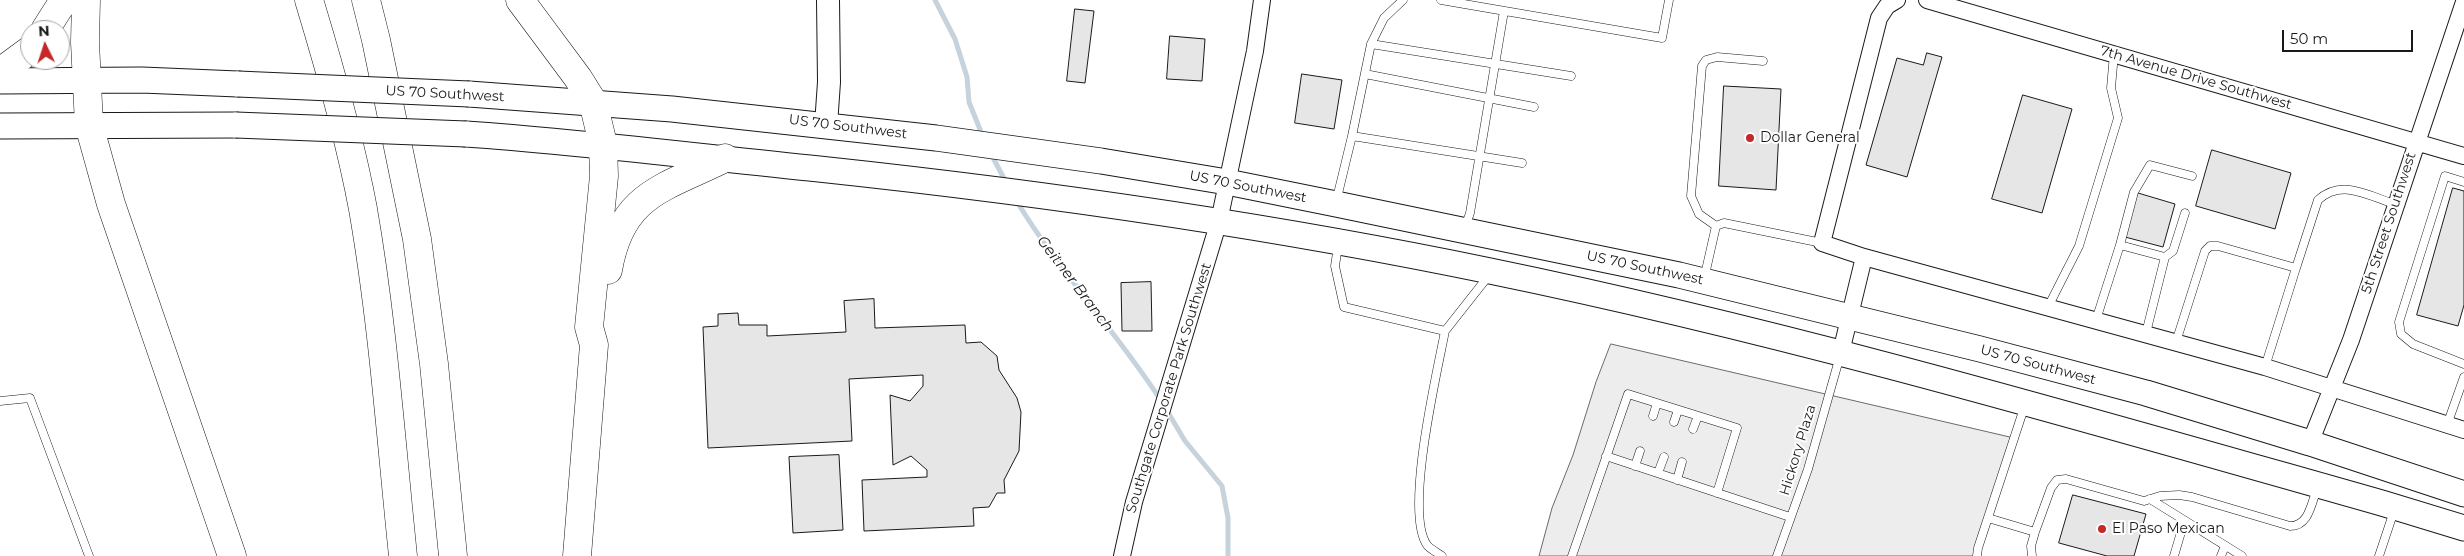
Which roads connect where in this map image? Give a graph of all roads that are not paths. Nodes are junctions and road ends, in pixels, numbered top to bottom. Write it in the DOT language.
graph roads {
  1 [pos="64,0"];
  2 [pos="86,0"];
  3 [pos="309,0"];
  4 [pos="366,0"];
  5 [pos="520,0"];
  6 [pos="828,0"];
  7 [pos="1262,0"];
  8 [pos="1403,0"];
  9 [pos="1441,0"];
  10 [pos="1669,0"];
  11 [pos="1897,0"];
  12 [pos="1927,0"];
  13 [pos="2464,2"];
  14 [pos="1504,11"];
  15 [pos="51,20"];
  16 [pos="1371,44"];
  17 [pos="2114,54"];
  18 [pos="20,57"];
  19 [pos="1763,61"];
  20 [pos="1495,64"];
  21 [pos="0,72"];
  22 [pos="1365,74"];
  23 [pos="1571,76"];
  24 [pos="0,80"];
  25 [pos="87,80"];
  26 [pos="1489,99"];
  27 [pos="592,102"];
  28 [pos="1534,107"];
  29 [pos="89,125"];
  30 [pos="826,125"];
  31 [pos="0,126"];
  32 [pos="1352,136"];
  33 [pos="2416,142"];
  34 [pos="603,144"];
  35 [pos="1479,156"];
  36 [pos="2464,156"];
  37 [pos="725,158"];
  38 [pos="1522,163"];
  39 [pos="2192,176"];
  40 [pos="1227,182"];
  41 [pos="2464,182"];
  42 [pos="1336,204"];
  43 [pos="2397,205"];
  44 [pos="2186,213"];
  45 [pos="1219,221"];
  46 [pos="1716,226"];
  47 [pos="1464,231"];
  48 [pos="1338,241"];
  49 [pos="1822,243"];
  50 [pos="2120,245"];
  51 [pos="1864,257"];
  52 [pos="2165,257"];
  53 [pos="2296,268"];
  54 [pos="1492,271"];
  55 [pos="1704,281"];
  56 [pos="2048,307"];
  57 [pos="1850,317"];
  58 [pos="2096,320"];
  59 [pos="1445,331"];
  60 [pos="2146,333"];
  61 [pos="2176,342"];
  62 [pos="594,345"];
  63 [pos="1841,352"];
  64 [pos="2464,364"];
  65 [pos="2265,366"];
  66 [pos="2464,376"];
  67 [pos="2334,388"];
  68 [pos="0,401"];
  69 [pos="2026,402"];
  70 [pos="1657,403"];
  71 [pos="1678,410"];
  72 [pos="1653,416"];
  73 [pos="1698,416"];
  74 [pos="1674,422"];
  75 [pos="2447,425"];
  76 [pos="1693,429"];
  77 [pos="2464,430"];
  78 [pos="2310,443"];
  79 [pos="1640,451"];
  80 [pos="1606,456"];
  81 [pos="1664,456"];
  82 [pos="1682,462"];
  83 [pos="1635,466"];
  84 [pos="1658,473"];
  85 [pos="1677,480"];
  86 [pos="2318,485"];
  87 [pos="1717,493"];
  88 [pos="2464,494"];
  89 [pos="2150,499"];
  90 [pos="2395,506"];
  91 [pos="1790,517"];
  92 [pos="1988,518"];
  93 [pos="2184,522"];
  94 [pos="2464,528"];
  95 [pos="2035,532"];
  96 [pos="2225,546"];
  97 [pos="89,556"];
  98 [pos="232,556"];
  99 [pos="403,556"];
  100 [pos="453,556"];
  101 [pos="577,556"];
  102 [pos="1122,556"];
  103 [pos="1442,556"];
  104 [pos="1572,556"];
  105 [pos="1778,556"];
  106 [pos="1977,556"];
  107 [pos="2032,556"];
  108 [pos="2174,556"];
  109 [pos="2221,556"];
  110 [pos="2242,556"];
  111 [pos="2379,556"];
  1 -- 15 [label="highway"];
  2 -- 25 [label="highway"];
  3 -- 99 [label="highway"];
  4 -- 100 [label="highway"];
  5 -- 27 [label="highway"];
  6 -- 30 [label="street"];
  7 -- 40 [label="street, Southgate Corporate Park Southwest"];
  8 -- 16 [label="lane"];
  9 -- 14 [label="lane"];
  10 -- 14 [label="lane"];
  11 -- 49 [label="street"];
  12 -- 17 [label="street, 7th Avenue Drive Southwest"];
  13 -- 33 [label="street, 5th Street Southwest"];
  14 -- 20 [label="lane"];
  16 -- 20 [label="lane"];
  16 -- 22 [label="lane"];
  17 -- 33 [label="street, 7th Avenue Drive Southwest"];
  17 -- 56 [label="lane"];
  18 -- 21 [label="highway"];
  19 -- 46 [label="lane"];
  20 -- 23 [label="lane"];
  20 -- 26 [label="lane"];
  22 -- 26 [label="lane"];
  22 -- 32 [label="lane"];
  24 -- 25 [label="main road, US 70 Southwest"];
  25 -- 27 [label="main road, US 70 Southwest, bridge"];
  25 -- 29 [label="highway"];
  26 -- 28 [label="lane"];
  26 -- 35 [label="lane"];
  27 -- 30 [label="main road, US 70 Southwest"];
  27 -- 34 [label="highway"];
  29 -- 31 [label="main road"];
  29 -- 34 [label="main road, bridge"];
  29 -- 98 [label="highway"];
  30 -- 40 [label="main road, US 70 Southwest"];
  32 -- 35 [label="lane"];
  32 -- 42 [label="lane"];
  33 -- 36 [label="street, 7th Avenue Drive Southwest"];
  33 -- 43 [label="street, 5th Street Southwest"];
  34 -- 37 [label="main road"];
  34 -- 62 [label="highway"];
  35 -- 38 [label="lane"];
  35 -- 47 [label="lane"];
  37 -- 45 [label="main road"];
  37 -- 62 [label="highway"];
  39 -- 50 [label="lane"];
  40 -- 42 [label="main road, US 70 Southwest"];
  40 -- 45 [label="street, Southgate Corporate Park Southwest"];
  41 -- 64 [label="lane"];
  42 -- 47 [label="main road, US 70 Southwest"];
  43 -- 53 [label="lane"];
  43 -- 67 [label="street, 5th Street Southwest"];
  44 -- 52 [label="lane"];
  45 -- 48 [label="main road"];
  45 -- 102 [label="street, Southgate Corporate Park Southwest"];
  46 -- 49 [label="lane"];
  46 -- 55 [label="lane"];
  47 -- 55 [label="main road, US 70 Southwest"];
  48 -- 54 [label="main road"];
  48 -- 59 [label="lane"];
  49 -- 51 [label="street"];
  50 -- 52 [label="lane"];
  50 -- 58 [label="lane"];
  51 -- 56 [label="street"];
  51 -- 57 [label="street"];
  52 -- 60 [label="lane"];
  53 -- 61 [label="lane"];
  53 -- 65 [label="lane"];
  54 -- 59 [label="lane"];
  54 -- 63 [label="main road"];
  55 -- 57 [label="main road, US 70 Southwest"];
  56 -- 58 [label="street"];
  57 -- 63 [label="street"];
  57 -- 78 [label="main road, US 70 Southwest"];
  58 -- 60 [label="street"];
  59 -- 103 [label="lane"];
  60 -- 61 [label="street"];
  61 -- 65 [label="street"];
  62 -- 101 [label="highway"];
  63 -- 69 [label="main road"];
  63 -- 91 [label="lane, Hickory Plaza"];
  65 -- 67 [label="street"];
  66 -- 75 [label="lane"];
  67 -- 75 [label="street"];
  67 -- 78 [label="street, 5th Street Southwest"];
  68 -- 97 [label="lane"];
  69 -- 86 [label="main road"];
  69 -- 92 [label="lane"];
  70 -- 71 [label="lane"];
  70 -- 72 [label="lane"];
  70 -- 80 [label="lane"];
  71 -- 73 [label="lane"];
  71 -- 74 [label="lane"];
  73 -- 76 [label="lane"];
  73 -- 87 [label="lane"];
  75 -- 77 [label="street"];
  78 -- 88 [label="main road, US 70 Southwest"];
  79 -- 83 [label="lane"];
  80 -- 83 [label="lane"];
  80 -- 104 [label="lane"];
  81 -- 84 [label="lane"];
  82 -- 85 [label="lane"];
  83 -- 84 [label="lane"];
  84 -- 85 [label="lane"];
  85 -- 87 [label="lane"];
  86 -- 89 [label="lane"];
  86 -- 90 [label="main road"];
  87 -- 91 [label="lane"];
  89 -- 93 [label="lane"];
  89 -- 95 [label="lane"];
  90 -- 94 [label="main road"];
  90 -- 111 [label="lane"];
  91 -- 105 [label="lane, Hickory Plaza"];
  92 -- 95 [label="lane"];
  92 -- 106 [label="lane"];
  93 -- 96 [label="lane"];
  93 -- 108 [label="lane"];
  95 -- 107 [label="lane"];
  96 -- 109 [label="lane"];
  96 -- 110 [label="lane"];
}
